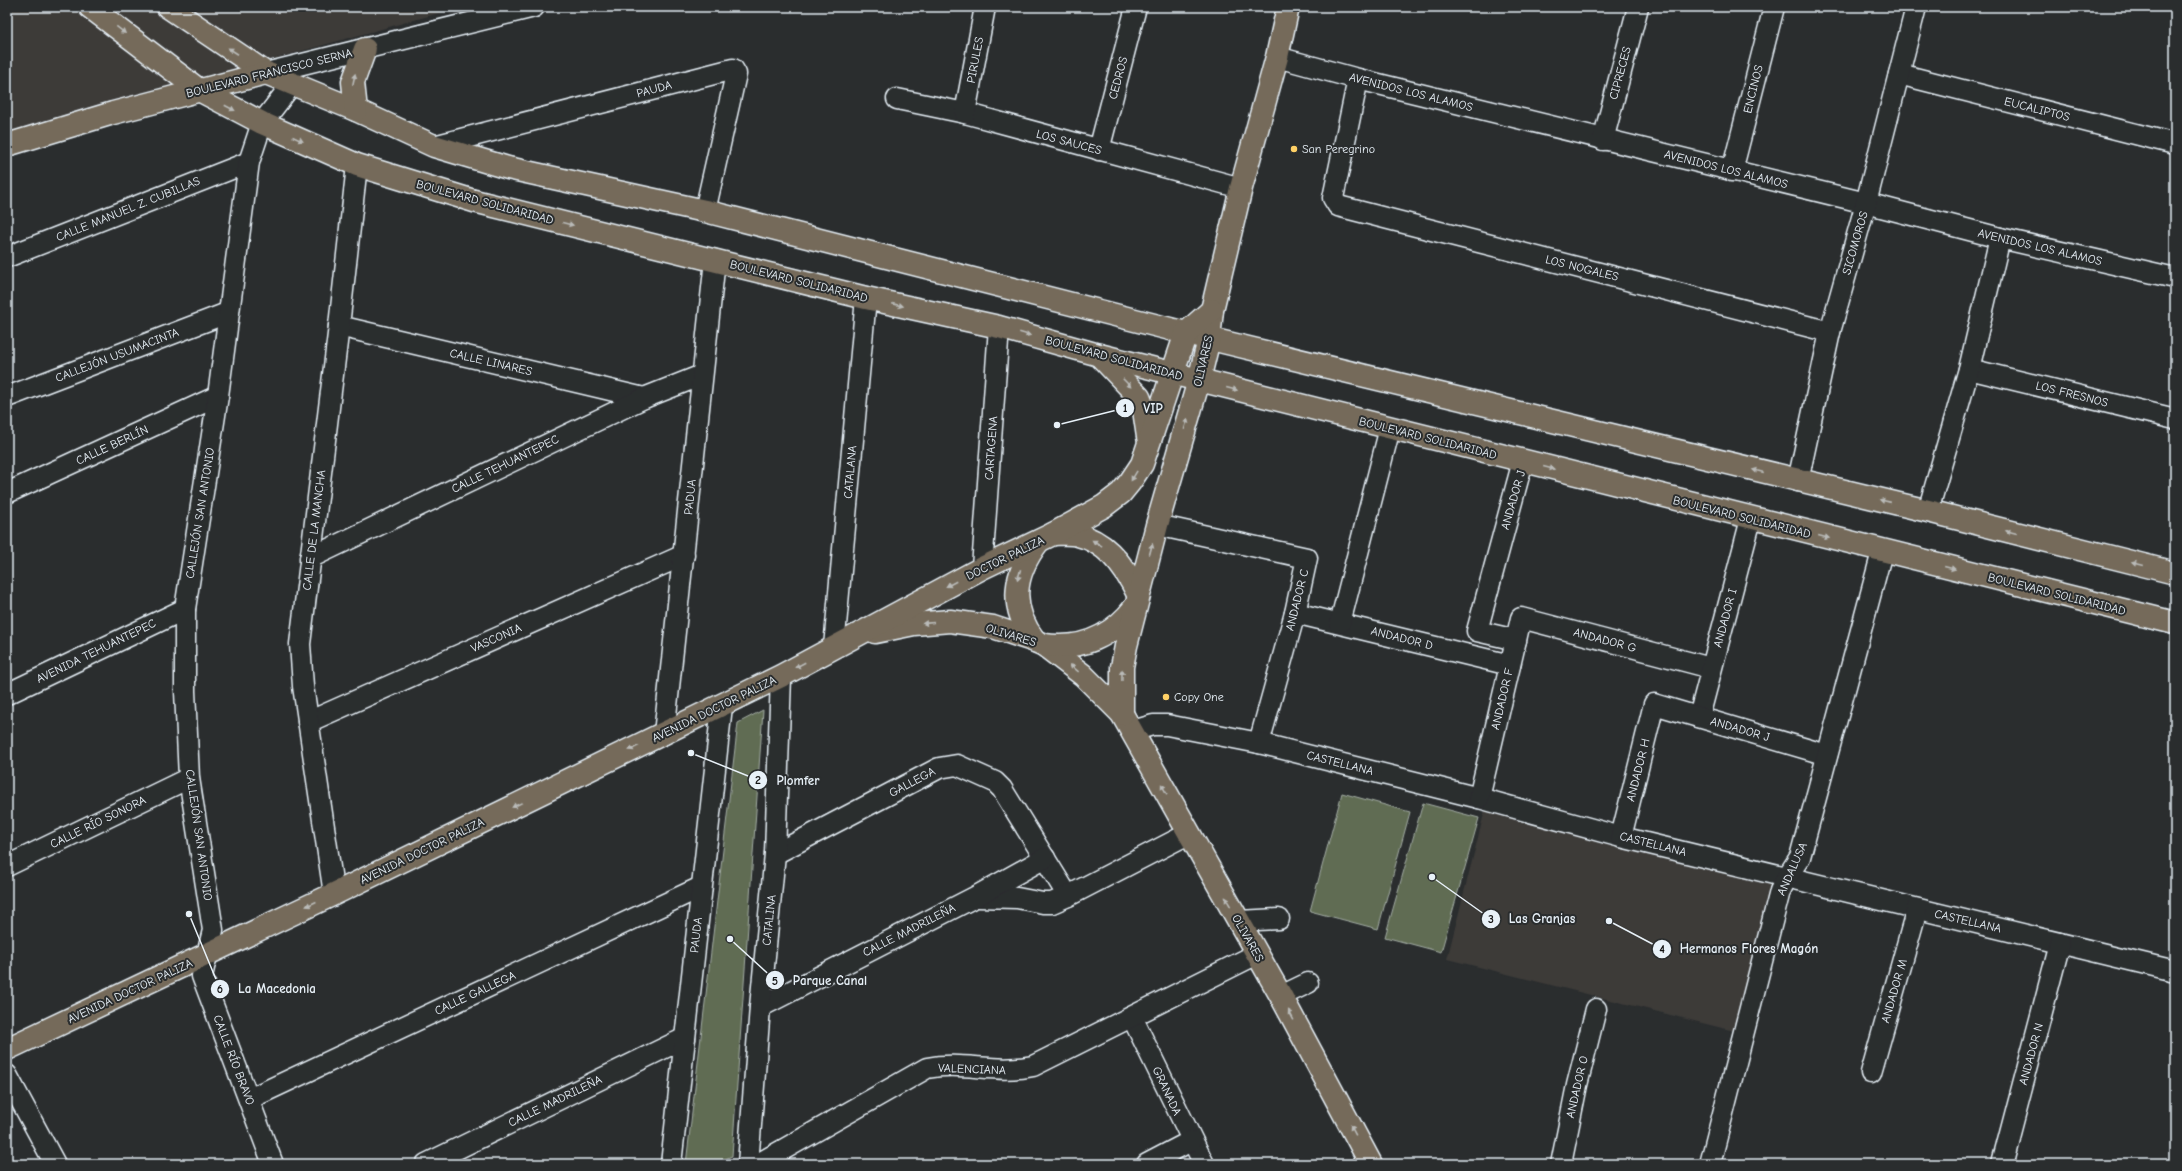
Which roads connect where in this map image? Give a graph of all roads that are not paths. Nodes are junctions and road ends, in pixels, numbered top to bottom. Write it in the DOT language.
graph roads {
  1 [pos="90,7"];
  2 [pos="168,7"];
  3 [pos="534,7"];
  4 [pos="985,7"];
  5 [pos="1136,7"];
  6 [pos="1288,7"];
  7 [pos="1774,7"];
  8 [pos="1916,7"];
  9 [pos="1633,8"];
  10 [pos="365,49"];
  11 [pos="1277,57"];
  12 [pos="266,73"];
  13 [pos="1900,74"];
  14 [pos="1358,79"];
  15 [pos="292,84"];
  16 [pos="199,90"];
  17 [pos="897,99"];
  18 [pos="356,110"];
  19 [pos="965,113"];
  20 [pos="262,124"];
  21 [pos="1603,140"];
  22 [pos="2175,144"];
  23 [pos="7,145"];
  24 [pos="434,146"];
  25 [pos="1099,150"];
  26 [pos="249,162"];
  27 [pos="357,165"];
  28 [pos="1732,171"];
  29 [pos="1241,188"];
  30 [pos="1866,203"];
  31 [pos="705,211"];
  32 [pos="2000,238"];
  33 [pos="7,257"];
  34 [pos="715,260"];
  35 [pos="2175,278"];
  36 [pos="866,298"];
  37 [pos="1212,310"];
  38 [pos="227,313"];
  39 [pos="339,326"];
  40 [pos="999,327"];
  41 [pos="1830,332"];
  42 [pos="1186,333"];
  43 [pos="1208,339"];
  44 [pos="1099,355"];
  45 [pos="1969,369"];
  46 [pos="1171,373"];
  47 [pos="702,376"];
  48 [pos="1199,380"];
  49 [pos="7,396"];
  50 [pos="218,396"];
  51 [pos="644,398"];
  52 [pos="2175,419"];
  53 [pos="1390,428"];
  54 [pos="1149,441"];
  55 [pos="1523,461"];
  56 [pos="1798,481"];
  57 [pos="7,493"];
  58 [pos="1928,511"];
  59 [pos="1751,519"];
  60 [pos="1157,525"];
  61 [pos="1046,538"];
  62 [pos="1882,552"];
  63 [pos="684,555"];
  64 [pos="310,558"];
  65 [pos="982,568"];
  66 [pos="2175,573"];
  67 [pos="1137,601"];
  68 [pos="185,608"];
  69 [pos="1295,613"];
  70 [pos="1340,623"];
  71 [pos="2175,623"];
  72 [pos="1516,640"];
  73 [pos="842,642"];
  74 [pos="1040,643"];
  75 [pos="1510,665"];
  76 [pos="1712,668"];
  77 [pos="781,676"];
  78 [pos="7,694"];
  79 [pos="1654,704"];
  80 [pos="722,706"];
  81 [pos="1699,717"];
  82 [pos="308,722"];
  83 [pos="1127,723"];
  84 [pos="664,734"];
  85 [pos="1259,743"];
  86 [pos="1827,755"];
  87 [pos="189,778"];
  88 [pos="1479,798"];
  89 [pos="1188,834"];
  90 [pos="1621,836"];
  91 [pos="775,854"];
  92 [pos="1045,858"];
  93 [pos="7,866"];
  94 [pos="1787,877"];
  95 [pos="701,887"];
  96 [pos="334,894"];
  97 [pos="1068,896"];
  98 [pos="973,898"];
  99 [pos="1916,909"];
  100 [pos="1279,918"];
  101 [pos="1239,921"];
  102 [pos="2060,943"];
  103 [pos="206,954"];
  104 [pos="1257,954"];
  105 [pos="2175,971"];
  106 [pos="1308,983"];
  107 [pos="1281,996"];
  108 [pos="760,1007"];
  109 [pos="1596,1010"];
  110 [pos="1132,1017"];
  111 [pos="685,1038"];
  112 [pos="7,1048"];
  113 [pos="1871,1073"];
  114 [pos="7,1075"];
  115 [pos="249,1099"];
  116 [pos="1191,1141"];
  117 [pos="55,1164"];
  118 [pos="273,1164"];
  119 [pos="426,1164"];
  120 [pos="671,1164"];
  121 [pos="748,1164"];
  122 [pos="758,1164"];
  123 [pos="1147,1164"];
  124 [pos="1204,1164"];
  125 [pos="1371,1164"];
  126 [pos="1561,1164"];
  127 [pos="1710,1164"];
  128 [pos="2002,1164"];
  1 -- 16 [label="main road, BOULEVARD SOLIDARIDAD, one-way"];
  12 -- 2 [label="main road, one-way"];
  3 -- 10 [label="street, BOULEVARD FRANCISCO SERNA"];
  4 -- 19 [label="street, PIRULES"];
  5 -- 25 [label="street, CEDROS"];
  6 -- 11 [label="main road, OLIVARES"];
  7 -- 28 [label="street, ENCINOS"];
  8 -- 13 [label="street, SICOMOROS"];
  9 -- 21 [label="street, CIPRECES"];
  10 -- 12 [label="street, BOULEVARD FRANCISCO SERNA"];
  18 -- 10 [label="main road, one-way"];
  11 -- 14 [label="street, AVENIDOS LOS ALAMOS"];
  11 -- 29 [label="main road, OLIVARES"];
  12 -- 15 [label="main road"];
  12 -- 16 [label="main road, BOULEVARD FRANCISCO SERNA"];
  13 -- 22 [label="street, EUCALIPTOS"];
  13 -- 30 [label="street, SICOMOROS"];
  14 -- 21 [label="street, AVENIDOS LOS ALAMOS"];
  14 -- 41 [label="street, LOS NOGALES"];
  15 -- 18 [label="main road"];
  15 -- 20 [label="street, CALLEJÓN SAN ANTONIO"];
  16 -- 20 [label="main road, BOULEVARD SOLIDARIDAD, one-way"];
  16 -- 23 [label="main road, BOULEVARD FRANCISCO SERNA"];
  17 -- 19 [label="street, LOS SAUCES"];
  18 -- 24 [label="main road"];
  19 -- 25 [label="street, LOS SAUCES"];
  20 -- 26 [label="street, CALLEJÓN SAN ANTONIO"];
  20 -- 27 [label="main road, BOULEVARD SOLIDARIDAD, one-way"];
  21 -- 28 [label="street, AVENIDOS LOS ALAMOS"];
  24 -- 31 [label="main road"];
  24 -- 31 [label="street, PAUDA"];
  25 -- 29 [label="street, LOS SAUCES"];
  26 -- 33 [label="street, CALLE MANUEL Z. CUBILLAS"];
  26 -- 38 [label="street, CALLEJÓN SAN ANTONIO"];
  27 -- 34 [label="main road, BOULEVARD SOLIDARIDAD, one-way"];
  27 -- 39 [label="street, CALLE DE LA MANCHA"];
  28 -- 30 [label="street, AVENIDOS LOS ALAMOS"];
  29 -- 37 [label="main road, OLIVARES"];
  30 -- 32 [label="street, AVENIDOS LOS ALAMOS"];
  30 -- 41 [label="street, SICOMOROS"];
  31 -- 42 [label="main road"];
  32 -- 35 [label="street, AVENIDOS LOS ALAMOS"];
  32 -- 45 [label="street"];
  34 -- 36 [label="main road, BOULEVARD SOLIDARIDAD"];
  34 -- 47 [label="street, PADUA"];
  36 -- 40 [label="main road, BOULEVARD SOLIDARIDAD, one-way"];
  36 -- 73 [label="street, CATALANA"];
  37 -- 42 [label="main road"];
  37 -- 43 [label="main road, OLIVARES"];
  38 -- 49 [label="street, CALLEJÓN USUMACINTA"];
  38 -- 50 [label="street, CALLEJÓN SAN ANTONIO"];
  39 -- 51 [label="street, CALLE LINARES"];
  39 -- 64 [label="street, CALLE DE LA MANCHA"];
  40 -- 44 [label="main road, BOULEVARD SOLIDARIDAD, one-way"];
  40 -- 65 [label="street, CARTAGENA"];
  41 -- 56 [label="street, SICOMOROS"];
  42 -- 43 [label="main road"];
  42 -- 46 [label="main road, DOCTOR PALIZA"];
  43 -- 48 [label="main road, OLIVARES"];
  56 -- 43 [label="main road, one-way"];
  44 -- 46 [label="main road, BOULEVARD SOLIDARIDAD"];
  44 -- 54 [label="main road, one-way"];
  45 -- 52 [label="street, LOS FRESNOS"];
  45 -- 58 [label="street"];
  46 -- 48 [label="main road, BOULEVARD SOLIDARIDAD"];
  46 -- 54 [label="main road, DOCTOR PALIZA"];
  47 -- 51 [label="street, CALLE TEHUANTEPEC"];
  47 -- 63 [label="street, PADUA"];
  48 -- 53 [label="main road, BOULEVARD SOLIDARIDAD, one-way"];
  60 -- 48 [label="main road, OLIVARES, one-way"];
  50 -- 57 [label="street, CALLE BERLÍN"];
  50 -- 68 [label="street, CALLEJÓN SAN ANTONIO"];
  51 -- 64 [label="street, CALLE TEHUANTEPEC"];
  53 -- 55 [label="main road, BOULEVARD SOLIDARIDAD"];
  53 -- 70 [label="street"];
  54 -- 61 [label="main road, DOCTOR PALIZA, one-way"];
  55 -- 59 [label="main road, BOULEVARD SOLIDARIDAD, one-way"];
  55 -- 72 [label="street, ANDADOR J"];
  58 -- 56 [label="main road, one-way"];
  66 -- 58 [label="main road, one-way"];
  59 -- 62 [label="main road, BOULEVARD SOLIDARIDAD, one-way"];
  59 -- 76 [label="street, ANDADOR I"];
  67 -- 60 [label="main road, OLIVARES, one-way"];
  60 -- 69 [label="street, ANDADOR C"];
  61 -- 65 [label="main road, DOCTOR PALIZA"];
  67 -- 61 [label="main road, one-way"];
  61 -- 74 [label="main road, one-way"];
  62 -- 71 [label="main road, BOULEVARD SOLIDARIDAD, one-way"];
  62 -- 86 [label="street, ANDALUSA"];
  63 -- 82 [label="street, VASCONIA"];
  63 -- 84 [label="street, PADUA"];
  64 -- 82 [label="street, CALLE DE LA MANCHA"];
  65 -- 73 [label="main road, DOCTOR PALIZA, one-way"];
  67 -- 74 [label="main road"];
  83 -- 67 [label="main road, OLIVARES, one-way"];
  68 -- 78 [label="street, AVENIDA TEHUANTEPEC"];
  68 -- 87 [label="street, CALLEJÓN SAN ANTONIO"];
  69 -- 70 [label="street, ANDADOR D"];
  69 -- 85 [label="street, ANDADOR C"];
  70 -- 75 [label="street, ANDADOR D"];
  72 -- 75 [label="street, ANDADOR F"];
  72 -- 76 [label="street, ANDADOR G"];
  74 -- 73 [label="main road, OLIVARES, one-way"];
  73 -- 77 [label="main road, AVENIDA DOCTOR PALIZA, one-way"];
  83 -- 74 [label="main road, OLIVARES, one-way"];
  75 -- 88 [label="street, ANDADOR F"];
  76 -- 81 [label="street, ANDADOR I"];
  77 -- 80 [label="main road, AVENIDA DOCTOR PALIZA"];
  77 -- 91 [label="street, CATALINA"];
  79 -- 81 [label="street, ANDADOR J"];
  79 -- 90 [label="street, ANDADOR H"];
  80 -- 84 [label="main road, AVENIDA DOCTOR PALIZA"];
  80 -- 95 [label="street, PAUDA"];
  81 -- 86 [label="street, ANDADOR J"];
  82 -- 96 [label="street, CALLE DE LA MANCHA"];
  83 -- 85 [label="street, CASTELLANA"];
  89 -- 83 [label="main road, OLIVARES, one-way"];
  84 -- 96 [label="main road, AVENIDA DOCTOR PALIZA, one-way"];
  85 -- 88 [label="street, CASTELLANA"];
  86 -- 94 [label="street, ANDALUSA"];
  87 -- 93 [label="street, CALLE RÍO SONORA"];
  87 -- 103 [label="street, CALLEJÓN SAN ANTONIO"];
  88 -- 90 [label="street, CASTELLANA"];
  89 -- 97 [label="street"];
  101 -- 89 [label="main road, OLIVARES, one-way"];
  90 -- 94 [label="street, CASTELLANA"];
  91 -- 92 [label="street, GALLEGA"];
  91 -- 108 [label="street, CATALINA"];
  92 -- 97 [label="street, GALLEGA"];
  92 -- 98 [label="street, CALLE MADRILEÑA"];
  94 -- 99 [label="street, CASTELLANA"];
  94 -- 127 [label="street, ANDALUSA"];
  95 -- 111 [label="street, PAUDA"];
  95 -- 115 [label="street, CALLE GALLEGA"];
  96 -- 103 [label="main road, AVENIDA DOCTOR PALIZA, one-way"];
  97 -- 98 [label="street"];
  98 -- 108 [label="street, CALLE MADRILEÑA"];
  99 -- 102 [label="street, CASTELLANA"];
  99 -- 113 [label="street, ANDADOR M"];
  100 -- 101 [label="street"];
  101 -- 104 [label="main road, OLIVARES"];
  102 -- 105 [label="street, CASTELLANA"];
  102 -- 128 [label="street, ANDADOR N"];
  103 -- 112 [label="main road, AVENIDA DOCTOR PALIZA"];
  103 -- 115 [label="street, CALLE RÍO BRAVO"];
  104 -- 107 [label="main road, OLIVARES"];
  104 -- 110 [label="street, VALENCIANA"];
  106 -- 107 [label="street"];
  125 -- 107 [label="main road, OLIVARES, one-way"];
  108 -- 121 [label="street, CATALINA"];
  109 -- 126 [label="street, ANDADOR O"];
  110 -- 116 [label="street, GRANADA"];
  110 -- 122 [label="street, VALENCIANA"];
  111 -- 119 [label="street, CALLE MADRILEÑA"];
  111 -- 120 [label="street, PAUDA"];
  114 -- 117 [label="street"];
  115 -- 118 [label="street, CALLE RÍO BRAVO"];
  116 -- 123 [label="street"];
  116 -- 124 [label="street, GRANADA"];
}
